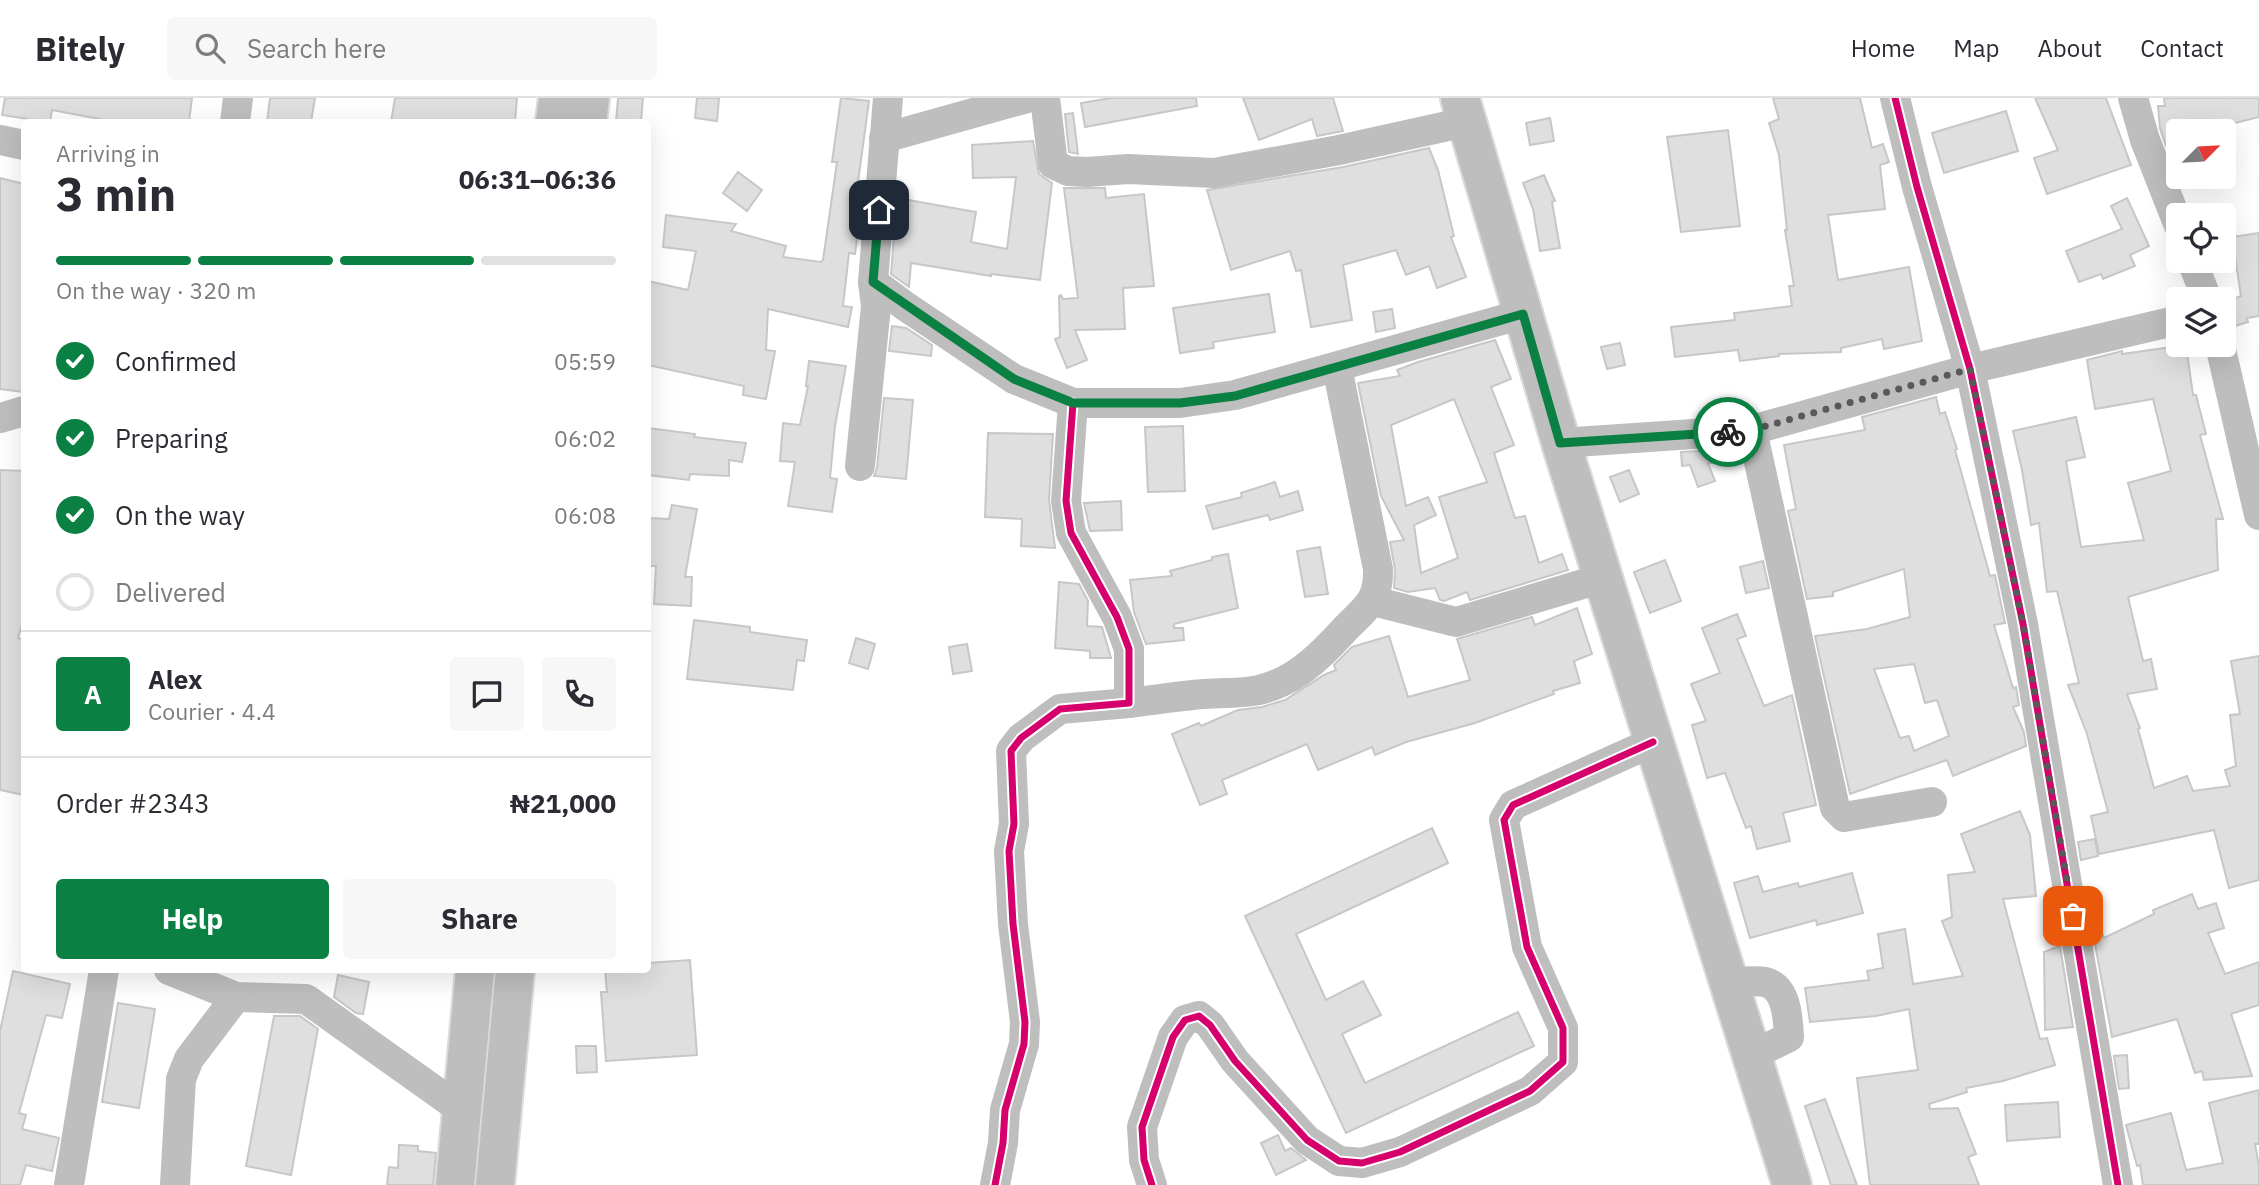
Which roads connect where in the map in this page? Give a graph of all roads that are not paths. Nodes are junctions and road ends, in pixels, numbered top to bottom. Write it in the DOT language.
graph roads {
  1 [pos="238,98"];
  2 [pos="558,98"];
  3 [pos="590,98"];
  4 [pos="888,98"];
  5 [pos="1027,98"];
  6 [pos="1045,98"];
  7 [pos="1895,98"];
  8 [pos="2133,98"];
  9 [pos="1463,110"];
  10 [pos="235,119"];
  11 [pos="555,119"];
  12 [pos="587,119"];
  13 [pos="884,138"];
  14 [pos="0,140"];
  15 [pos="21,144"];
  16 [pos="2170,203"];
  17 [pos="885,298"];
  18 [pos="1523,314"];
  19 [pos="2166,323"];
  20 [pos="2223,357"];
  21 [pos="1337,367"];
  22 [pos="1970,369"];
  23 [pos="1073,403"];
  24 [pos="1752,430"];
  25 [pos="1560,443"];
  26 [pos="860,466"];
  27 [pos="2259,515"];
  28 [pos="1603,578"];
  29 [pos="1373,601"];
  30 [pos="1129,703"];
  31 [pos="1653,742"];
  32 [pos="1932,802"];
  33 [pos="104,973"];
  34 [pos="181,973"];
  35 [pos="475,973"];
  36 [pos="515,973"];
  37 [pos="236,997"];
  38 [pos="462,1110"];
  39 [pos="69,1185"];
  40 [pos="175,1185"];
  41 [pos="455,1185"];
  42 [pos="495,1185"];
  43 [pos="995,1185"];
  44 [pos="1152,1185"];
  45 [pos="1792,1185"];
  46 [pos="2118,1185"];
  1 -- 10 [label="street"];
  2 -- 11 [label="main road"];
  3 -- 12 [label="main road"];
  4 -- 13 [label="street"];
  5 -- 13 [label="street"];
  6 -- 9 [label="street"];
  7 -- 22 [label="street"];
  8 -- 16 [label="street"];
  9 -- 18 [label="main road"];
  13 -- 17 [label="street"];
  14 -- 15 [label="street"];
  17 -- 23 [label="street"];
  17 -- 26 [label="street"];
  18 -- 21 [label="street"];
  18 -- 25 [label="main road"];
  19 -- 22 [label="street"];
  20 -- 27 [label="street"];
  21 -- 23 [label="street"];
  21 -- 29 [label="street"];
  22 -- 24 [label="street"];
  22 -- 46 [label="street"];
  23 -- 30 [label="street"];
  24 -- 25 [label="street"];
  24 -- 32 [label="street"];
  25 -- 28 [label="main road"];
  28 -- 29 [label="street"];
  28 -- 31 [label="main road"];
  29 -- 30 [label="street"];
  30 -- 43 [label="street"];
  31 -- 44 [label="street"];
  31 -- 45 [label="main road"];
  33 -- 39 [label="street"];
  34 -- 37 [label="street"];
  35 -- 38 [label="main road"];
  36 -- 42 [label="main road"];
  37 -- 38 [label="street"];
  37 -- 40 [label="street"];
  38 -- 41 [label="main road"];
}
